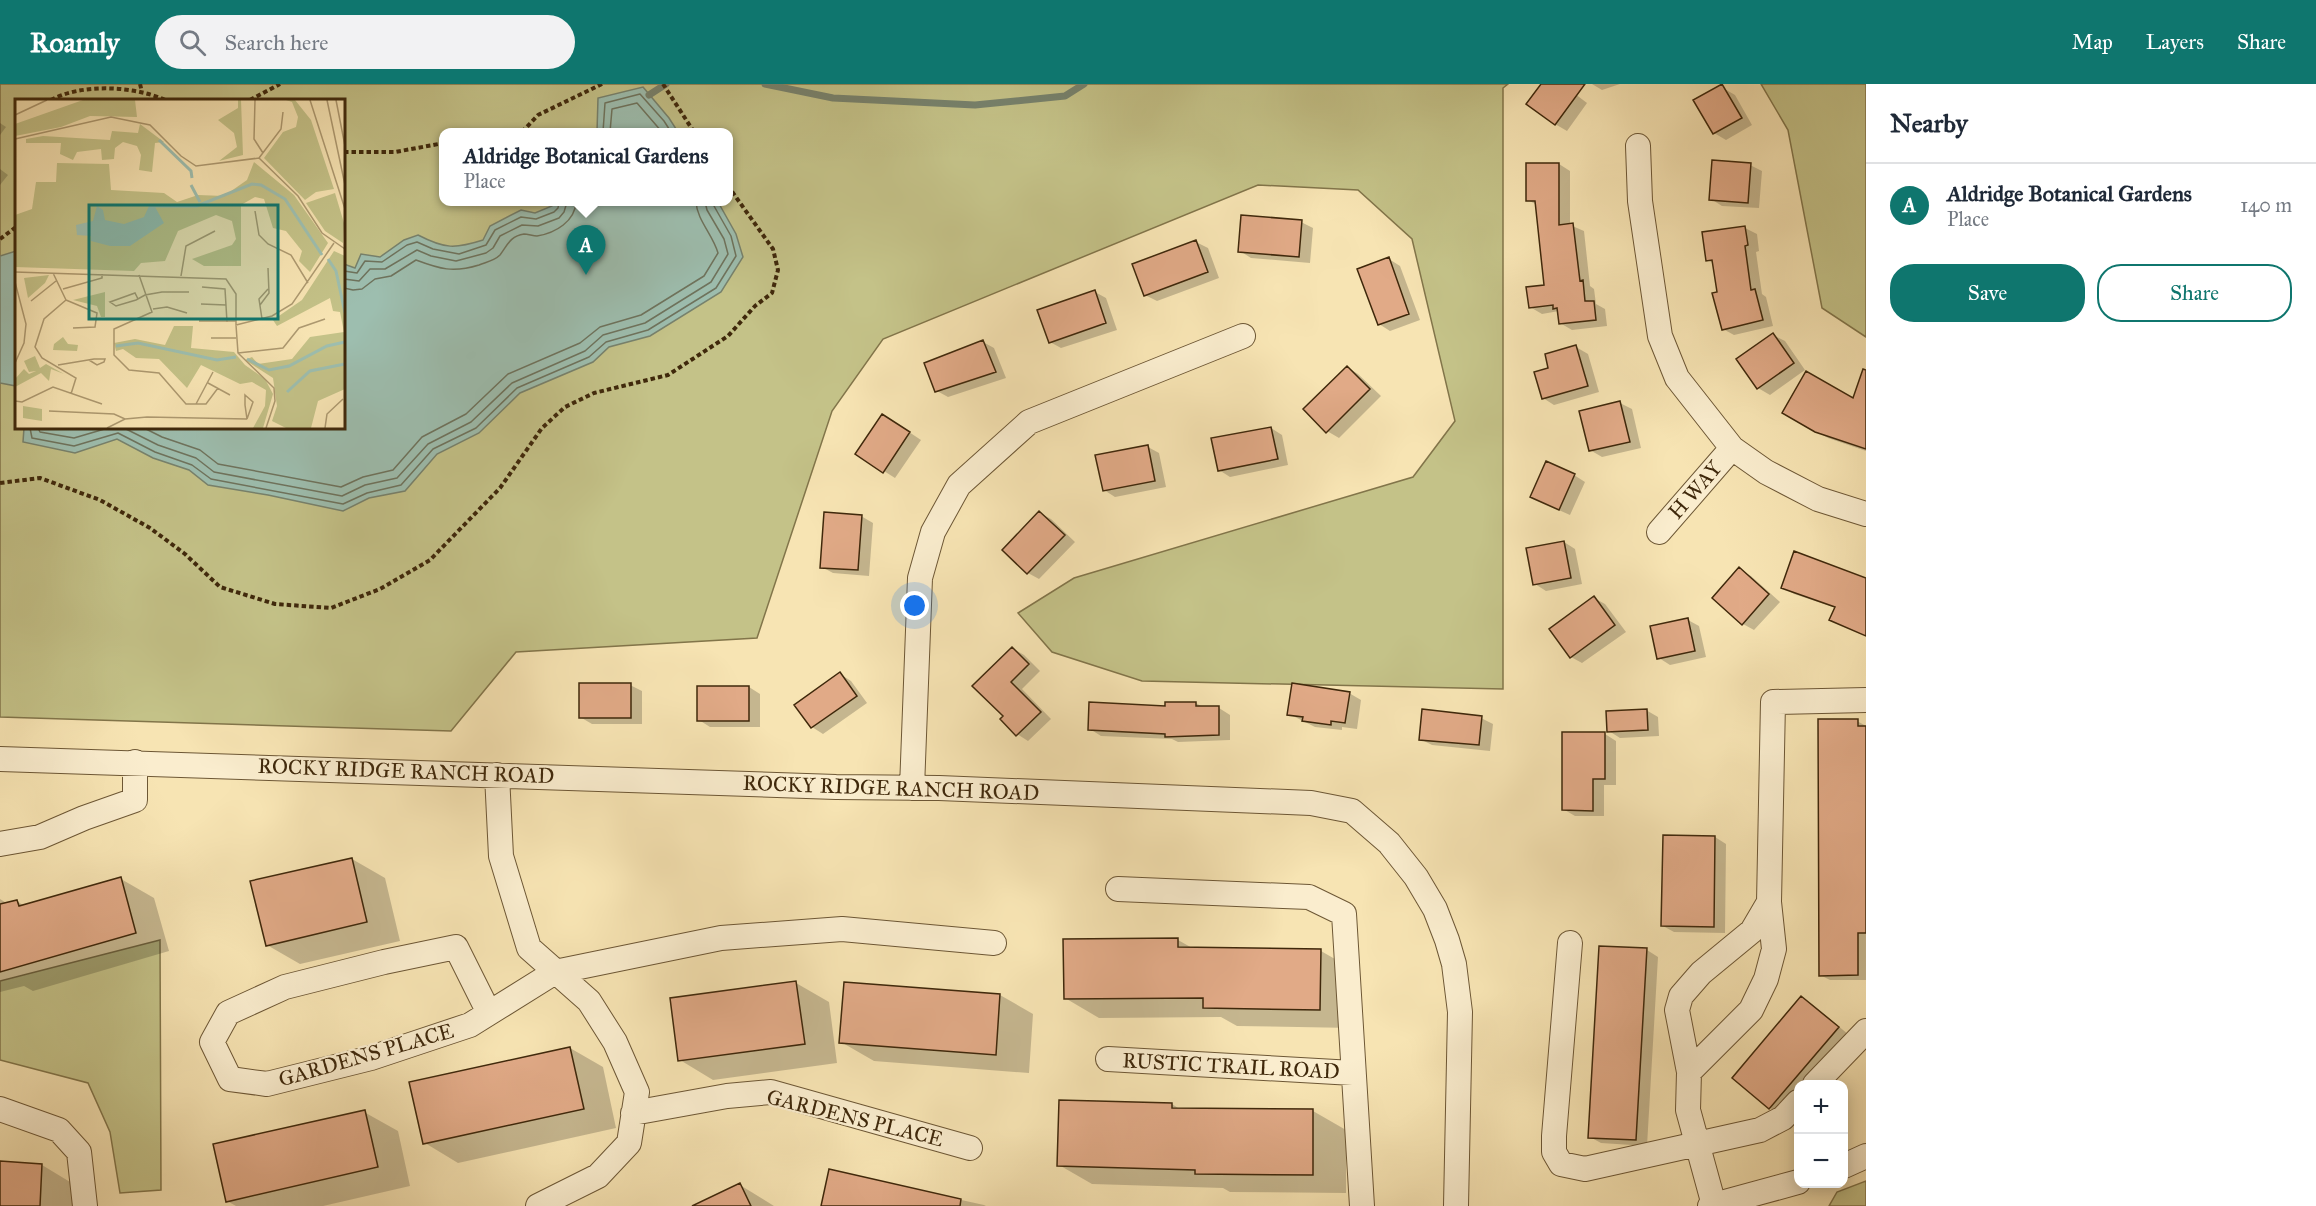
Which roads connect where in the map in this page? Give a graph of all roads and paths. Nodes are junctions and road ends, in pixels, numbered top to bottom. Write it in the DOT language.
graph roads {
  1 [pos="140,84"];
  2 [pos="280,84"];
  3 [pos="602,84"];
  4 [pos="663,84"];
  5 [pos="142,92"];
  6 [pos="52,99"];
  7 [pos="162,99"];
  8 [pos="252,99"];
  9 [pos="526,128"];
  10 [pos="692,128"];
  11 [pos="439,144"];
  12 [pos="1638,146"];
  13 [pos="345,152"];
  14 [pos="733,192"];
  15 [pos="15,227"];
  16 [pos="0,239"];
  17 [pos="1243,336"];
  18 [pos="1732,448"];
  19 [pos="0,483"];
  20 [pos="1866,514"];
  21 [pos="1659,532"];
  22 [pos="1866,700"];
  23 [pos="0,759"];
  24 [pos="135,762"];
  25 [pos="497,775"];
  26 [pos="912,788"];
  27 [pos="0,844"];
  28 [pos="1118,889"];
  29 [pos="1769,902"];
  30 [pos="994,943"];
  31 [pos="1570,944"];
  32 [pos="555,972"];
  33 [pos="489,1013"];
  34 [pos="1866,1031"];
  35 [pos="1108,1059"];
  36 [pos="1689,1072"];
  37 [pos="1353,1073"];
  38 [pos="1819,1080"];
  39 [pos="1794,1106"];
  40 [pos="0,1109"];
  41 [pos="633,1113"];
  42 [pos="1698,1145"];
  43 [pos="970,1148"];
  44 [pos="1866,1156"];
  45 [pos="1848,1164"];
  46 [pos="1794,1183"];
  47 [pos="1712,1205"];
  48 [pos="85,1206"];
  49 [pos="538,1206"];
  50 [pos="1362,1206"];
  51 [pos="1456,1206"];
  1 -- 5 [label="path"];
  2 -- 8 [label="path"];
  3 -- 9 [label="path"];
  4 -- 10 [label="path"];
  5 -- 6 [label="path"];
  5 -- 7 [label="path"];
  11 -- 13 [label="path"];
  12 -- 18 [label="street"];
  14 -- 19 [label="path"];
  15 -- 16 [label="path"];
  17 -- 26 [label="street"];
  18 -- 20 [label="street"];
  18 -- 21 [label="street, H WAY"];
  22 -- 29 [label="street"];
  23 -- 24 [label="street, ROCKY RIDGE RANCH ROAD"];
  24 -- 25 [label="street, ROCKY RIDGE RANCH ROAD"];
  24 -- 27 [label="street"];
  25 -- 26 [label="street, ROCKY RIDGE RANCH ROAD"];
  25 -- 32 [label="street"];
  26 -- 51 [label="street, ROCKY RIDGE RANCH ROAD"];
  28 -- 37 [label="street, RUSTIC TRAIL ROAD"];
  29 -- 36 [label="street"];
  29 -- 36 [label="street"];
  30 -- 32 [label="street, GARDENS PLACE"];
  31 -- 42 [label="street"];
  32 -- 33 [label="street, GARDENS PLACE"];
  32 -- 41 [label="street"];
  33 -- 33 [label="street, GARDENS PLACE"];
  34 -- 38 [label="street"];
  35 -- 37 [label="street, RUSTIC TRAIL ROAD"];
  36 -- 42 [label="street"];
  37 -- 50 [label="street, RUSTIC TRAIL ROAD"];
  39 -- 42 [label="street"];
  40 -- 48 [label="street"];
  41 -- 43 [label="street, GARDENS PLACE"];
  41 -- 49 [label="street"];
  42 -- 47 [label="street"];
  44 -- 45 [label="street"];
  46 -- 47 [label="street"];
}
